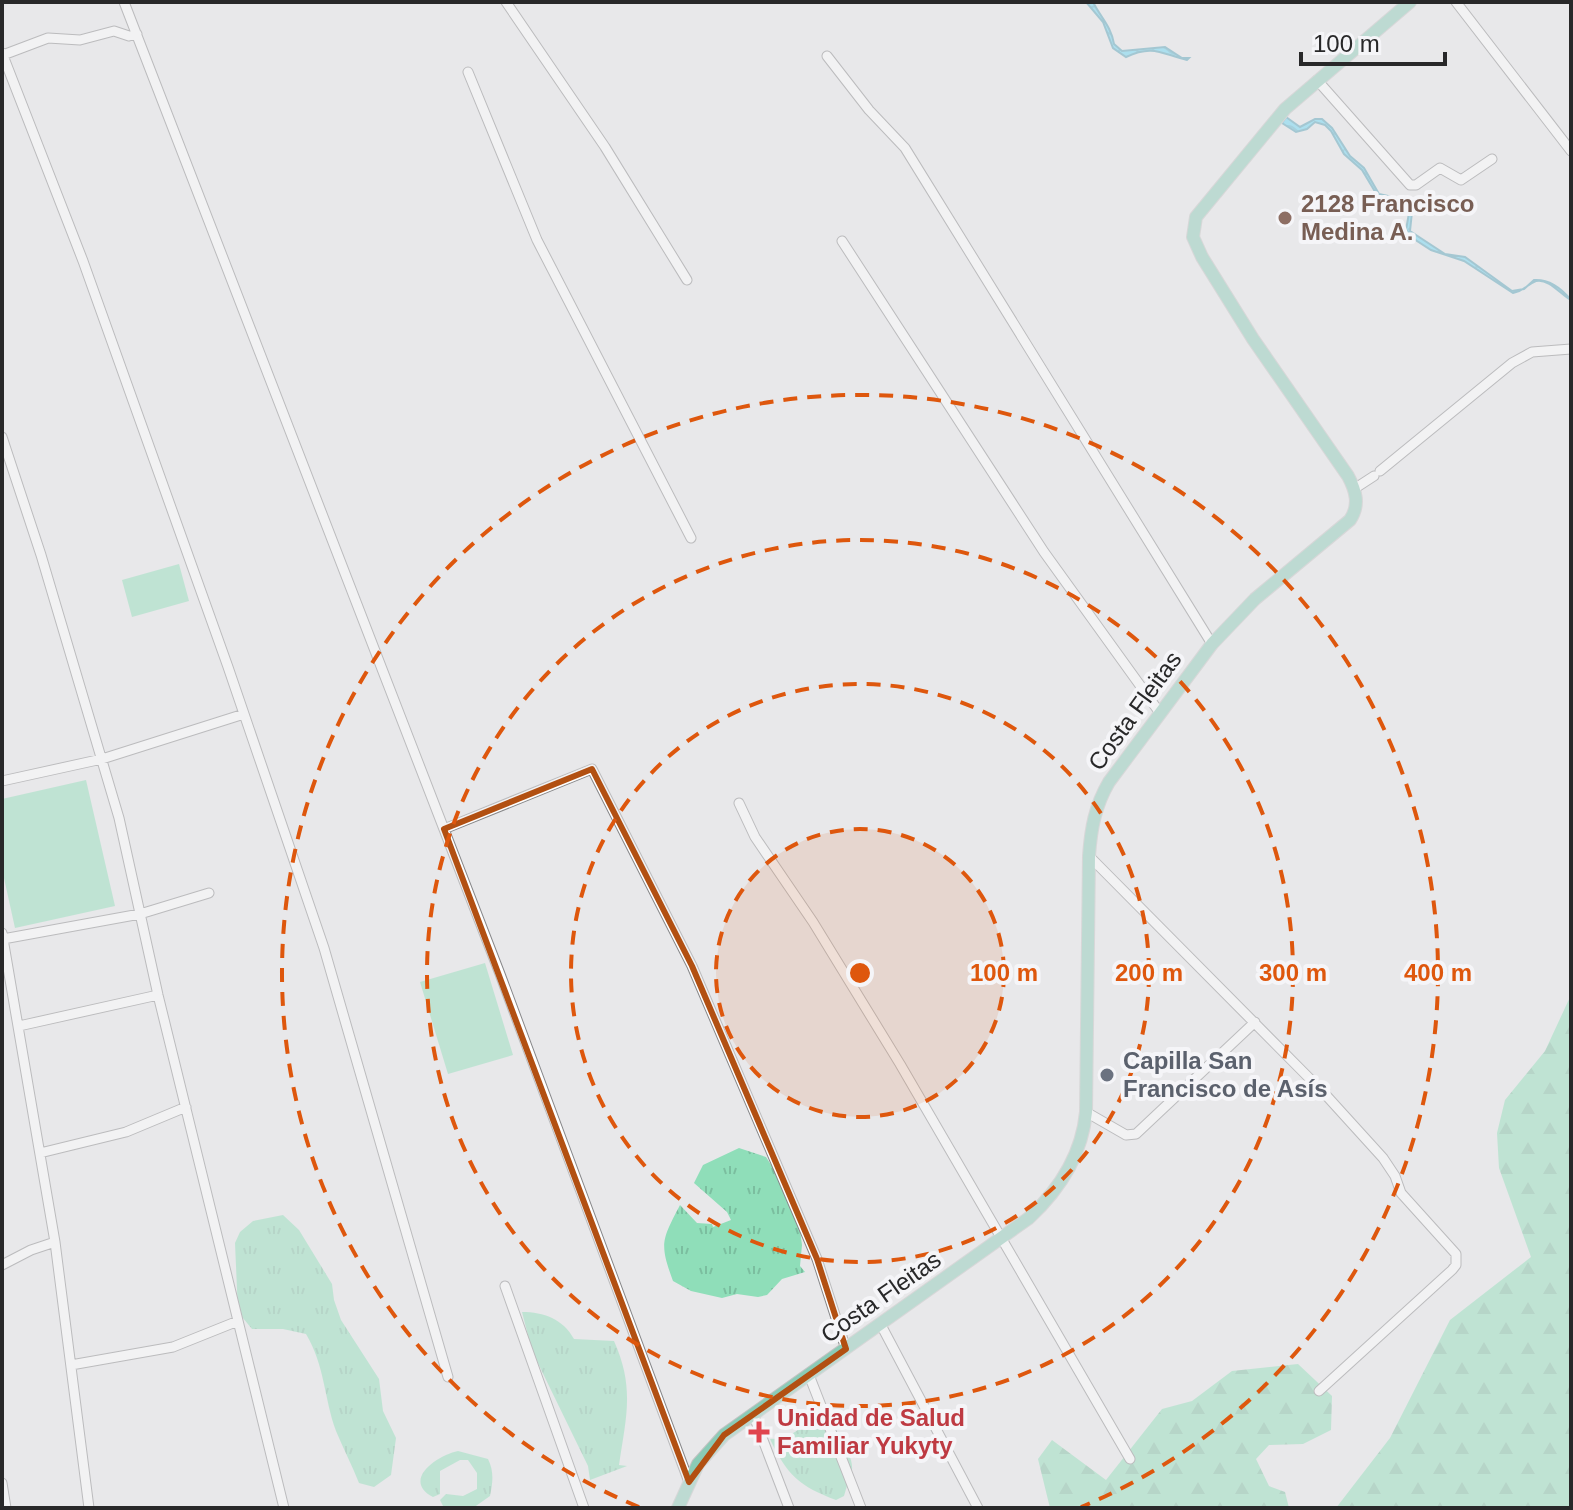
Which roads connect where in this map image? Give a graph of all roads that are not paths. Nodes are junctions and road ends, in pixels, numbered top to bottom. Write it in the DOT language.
graph roads {
  1 [pos="124,2"];
  2 [pos="506,2"];
  3 [pos="1410,2"];
  4 [pos="1456,2"];
  5 [pos="137,34"];
  6 [pos="2,54"];
  7 [pos="827,56"];
  8 [pos="468,72"];
  9 [pos="1317,80"];
  10 [pos="1571,151"];
  11 [pos="1492,159"];
  12 [pos="842,241"];
  13 [pos="687,280"];
  14 [pos="1571,349"];
  15 [pos="2,437"];
  16 [pos="1354,489"];
  17 [pos="691,538"];
  18 [pos="1212,644"];
  19 [pos="1160,713"];
  20 [pos="244,714"];
  21 [pos="102,759"];
  22 [pos="2,781"];
  23 [pos="739,803"];
  24 [pos="444,829"];
  25 [pos="1089,856"];
  26 [pos="209,893"];
  27 [pos="140,914"];
  28 [pos="3,936"];
  29 [pos="158,995"];
  30 [pos="1255,1022"];
  31 [pos="19,1026"];
  32 [pos="186,1107"];
  33 [pos="1086,1112"];
  34 [pos="40,1153"];
  35 [pos="1000,1239"];
  36 [pos="55,1242"];
  37 [pos="2,1265"];
  38 [pos="505,1286"];
  39 [pos="238,1321"];
  40 [pos="881,1325"];
  41 [pos="846,1349"];
  42 [pos="71,1365"];
  43 [pos="809,1375"];
  44 [pos="448,1377"];
  45 [pos="1319,1391"];
  46 [pos="753,1414"];
  47 [pos="1130,1459"];
  48 [pos="689,1482"];
  49 [pos="2,1483"];
  50 [pos="6,1508"];
  51 [pos="89,1508"];
  52 [pos="284,1508"];
  53 [pos="584,1508"];
  54 [pos="678,1508"];
  55 [pos="789,1508"];
  56 [pos="861,1508"];
  57 [pos="978,1508"];
  1 -- 5 [label="street"];
  2 -- 13 [label="street"];
  3 -- 9 [label="main road"];
  4 -- 10 [label="street"];
  5 -- 6 [label="street"];
  5 -- 24 [label="street"];
  6 -- 20 [label="street"];
  7 -- 18 [label="street"];
  8 -- 17 [label="street"];
  9 -- 11 [label="street"];
  9 -- 16 [label="main road"];
  12 -- 19 [label="street"];
  14 -- 16 [label="street"];
  15 -- 21 [label="street"];
  16 -- 18 [label="main road, Costa Fleitas"];
  18 -- 19 [label="main road, Costa Fleitas"];
  19 -- 25 [label="main road, Costa Fleitas"];
  20 -- 21 [label="street"];
  20 -- 44 [label="street"];
  21 -- 22 [label="street"];
  21 -- 27 [label="street"];
  23 -- 35 [label="street"];
  24 -- 41 [label="street"];
  24 -- 48 [label="street"];
  25 -- 30 [label="street"];
  25 -- 33 [label="main road, Costa Fleitas"];
  26 -- 27 [label="street"];
  27 -- 28 [label="street"];
  27 -- 29 [label="street"];
  28 -- 31 [label="street"];
  29 -- 31 [label="street"];
  29 -- 32 [label="street"];
  30 -- 33 [label="street"];
  30 -- 45 [label="street"];
  31 -- 34 [label="street"];
  32 -- 34 [label="street"];
  32 -- 39 [label="street"];
  33 -- 35 [label="main road, Costa Fleitas"];
  34 -- 36 [label="street"];
  35 -- 40 [label="main road, Costa Fleitas"];
  35 -- 47 [label="street"];
  36 -- 37 [label="street"];
  36 -- 42 [label="street"];
  38 -- 53 [label="street"];
  39 -- 42 [label="street"];
  39 -- 52 [label="street"];
  40 -- 41 [label="main road, Costa Fleitas"];
  40 -- 57 [label="street"];
  41 -- 43 [label="main road, Costa Fleitas"];
  42 -- 51 [label="street"];
  43 -- 46 [label="main road, Costa Fleitas"];
  43 -- 56 [label="street"];
  46 -- 48 [label="main road, Costa Fleitas"];
  46 -- 55 [label="street"];
  48 -- 54 [label="main road, Costa Fleitas"];
  49 -- 50 [label="street"];
}
